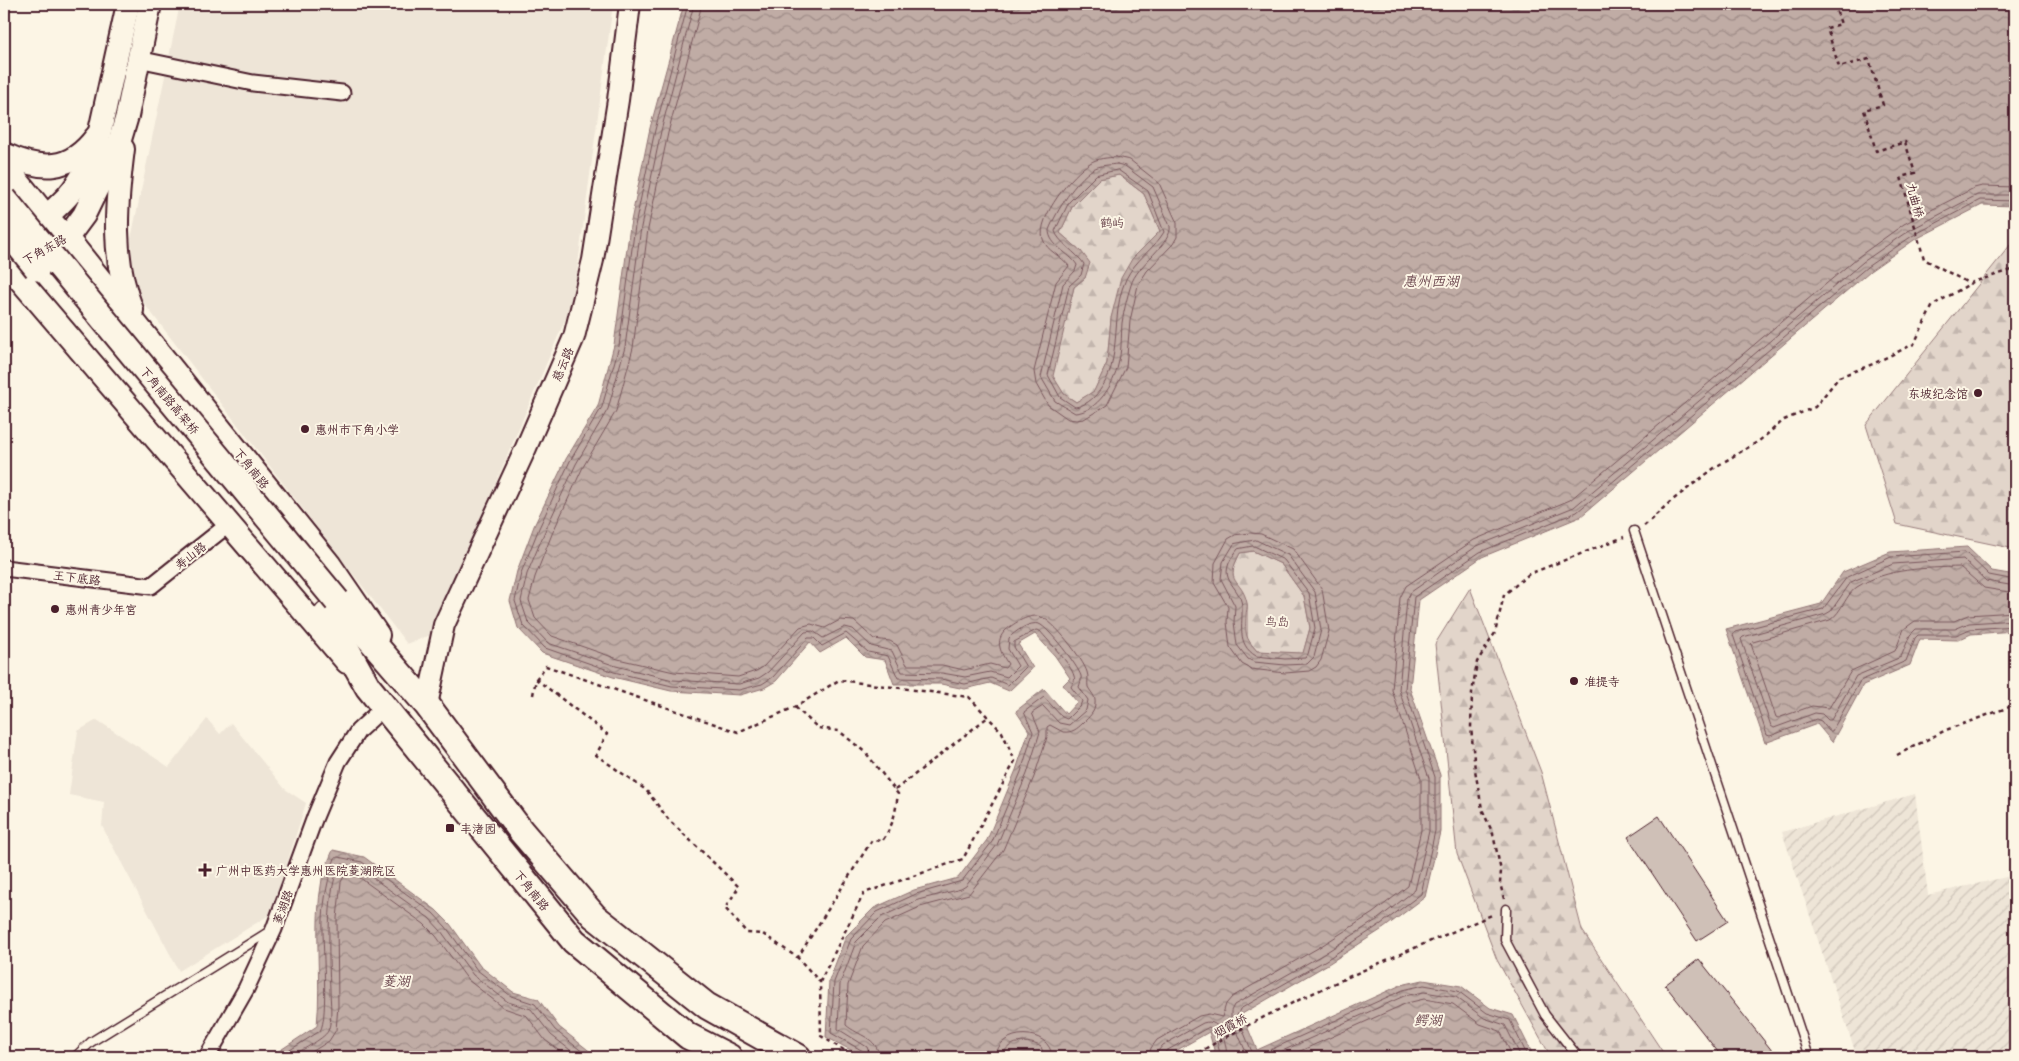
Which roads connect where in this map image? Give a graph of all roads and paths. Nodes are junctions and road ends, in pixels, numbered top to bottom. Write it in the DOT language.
graph roads {
  1 [pos="128,4"];
  2 [pos="150,4"];
  3 [pos="630,4"];
  4 [pos="1834,4"];
  5 [pos="138,58"];
  6 [pos="342,93"];
  7 [pos="127,116"];
  8 [pos="101,130"];
  9 [pos="4,154"];
  10 [pos="4,164"];
  11 [pos="4,199"];
  12 [pos="46,216"];
  13 [pos="4,227"];
  14 [pos="67,238"];
  15 [pos="6,267"];
  16 [pos="2015,270"];
  17 [pos="1970,284"];
  18 [pos="139,328"];
  19 [pos="229,524"];
  20 [pos="1634,531"];
  21 [pos="4,568"];
  22 [pos="151,586"];
  23 [pos="332,608"];
  24 [pos="536,680"];
  25 [pos="368,687"];
  26 [pos="533,694"];
  27 [pos="427,705"];
  28 [pos="2015,705"];
  29 [pos="384,707"];
  30 [pos="795,707"];
  31 [pos="988,717"];
  32 [pos="1897,756"];
  33 [pos="895,790"];
  34 [pos="1506,909"];
  35 [pos="274,929"];
  36 [pos="798,958"];
  37 [pos="820,982"];
  38 [pos="75,1057"];
  39 [pos="206,1057"];
  40 [pos="729,1057"];
  41 [pos="798,1057"];
  42 [pos="856,1057"];
  43 [pos="1191,1057"];
  44 [pos="1578,1057"];
  45 [pos="1809,1057"];
  1 -- 8 [label="main road, 下角东路"];
  2 -- 5 [label="main road, 下角东路"];
  3 -- 27 [label="street, 慈云路"];
  4 -- 17 [label="path, 九曲桥"];
  5 -- 6 [label="street"];
  5 -- 7 [label="main road, 下角东路"];
  7 -- 14 [label="main road, 下角东路"];
  7 -- 18 [label="main road"];
  8 -- 9 [label="main road"];
  8 -- 12 [label="main road, 下角东路"];
  10 -- 12 [label="main road, 下角南路"];
  11 -- 23 [label="main road, 下角南路高架桥, bridge"];
  12 -- 14 [label="main road, 下角南路"];
  12 -- 15 [label="main road, 下角东路"];
  13 -- 23 [label="main road, 下角南路高架桥, bridge"];
  14 -- 15 [label="main road, 下角东路"];
  14 -- 18 [label="main road, 下角南路"];
  15 -- 19 [label="main road, 下角南路"];
  16 -- 17 [label="path"];
  17 -- 20 [label="path"];
  18 -- 27 [label="main road, 下角南路"];
  19 -- 22 [label="street, 寿山路"];
  19 -- 25 [label="main road, 下角南路"];
  20 -- 34 [label="path"];
  20 -- 45 [label="lane"];
  21 -- 22 [label="street, 王下底路"];
  23 -- 25 [label="main road, 下角南路"];
  23 -- 27 [label="main road, 下角南路"];
  24 -- 26 [label="path"];
  24 -- 30 [label="path"];
  24 -- 36 [label="path"];
  25 -- 29 [label="main road, 下角南路"];
  27 -- 41 [label="main road, 下角南路"];
  28 -- 32 [label="path"];
  29 -- 35 [label="street, 菱湖路"];
  29 -- 40 [label="main road, 下角南路"];
  30 -- 31 [label="path"];
  30 -- 33 [label="path"];
  31 -- 33 [label="path"];
  31 -- 37 [label="path"];
  33 -- 36 [label="path"];
  34 -- 43 [label="path, 烟霞桥"];
  34 -- 44 [label="lane"];
  35 -- 38 [label="lane"];
  35 -- 39 [label="street, 菱湖路"];
  36 -- 37 [label="path"];
  37 -- 42 [label="path"];
}
